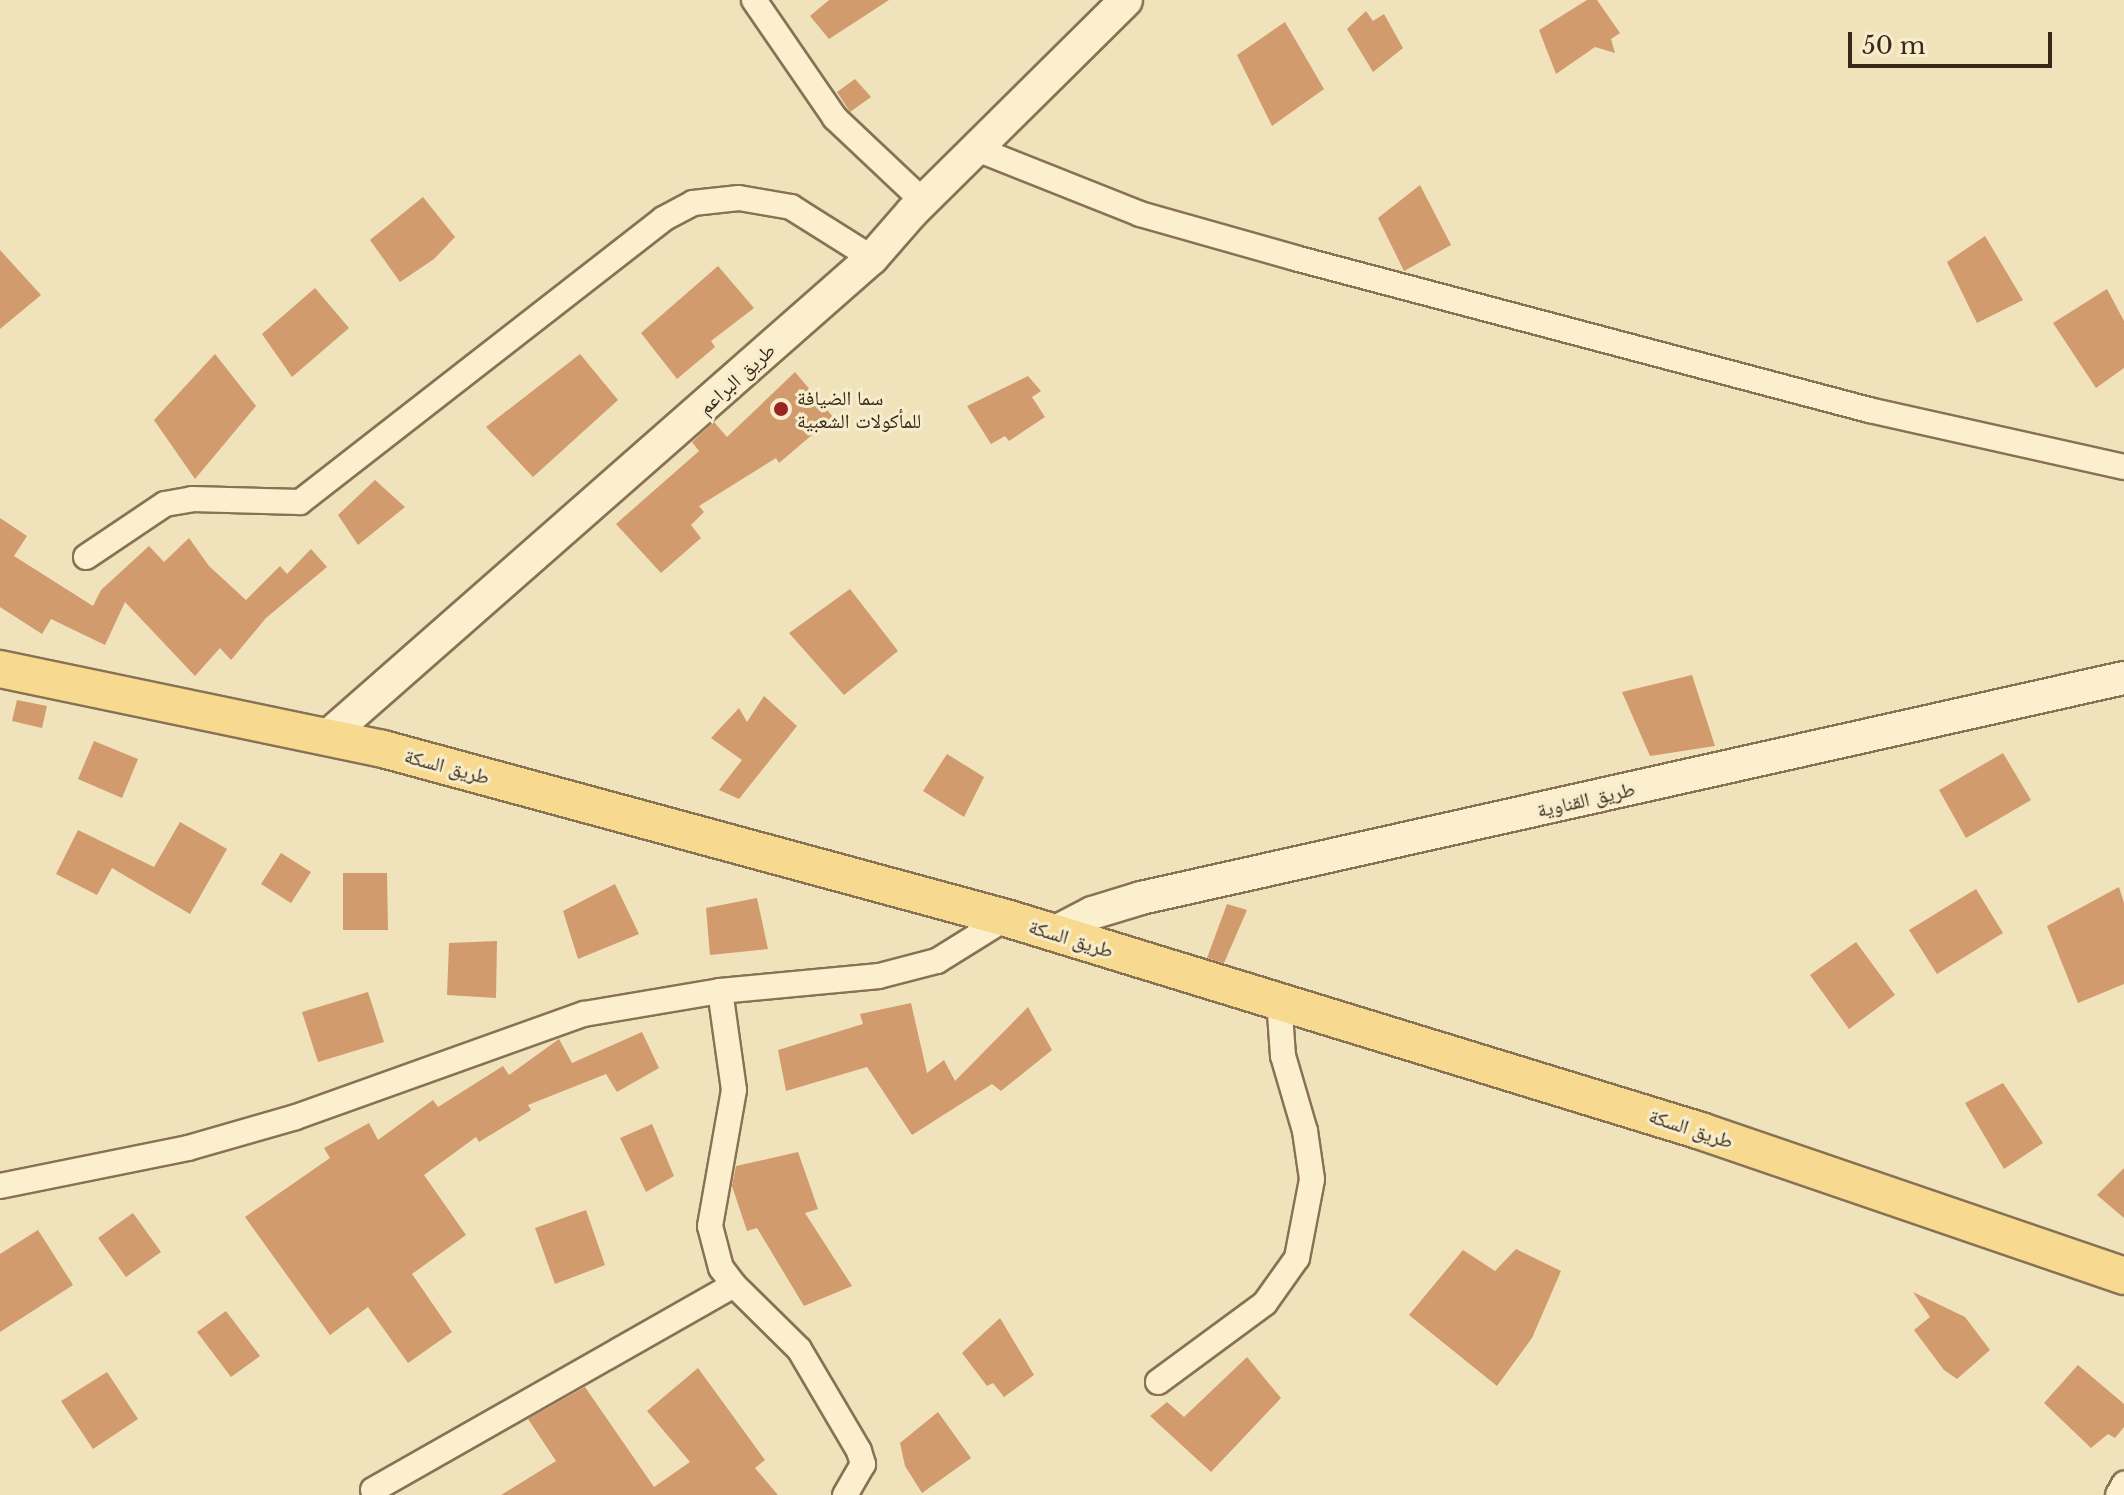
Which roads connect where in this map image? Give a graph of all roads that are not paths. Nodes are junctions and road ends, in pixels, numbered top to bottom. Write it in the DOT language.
graph roads {
  1 [pos="754,0"];
  2 [pos="1126,0"];
  3 [pos="977,149"];
  4 [pos="924,202"];
  5 [pos="872,258"];
  6 [pos="2124,467"];
  7 [pos="86,557"];
  8 [pos="0,669"];
  9 [pos="2124,678"];
  10 [pos="328,736"];
  11 [pos="1006,918"];
  12 [pos="1052,934"];
  13 [pos="720,991"];
  14 [pos="1279,999"];
  15 [pos="0,1186"];
  16 [pos="2124,1276"];
  17 [pos="734,1285"];
  18 [pos="1158,1382"];
  19 [pos="2124,1484"];
  20 [pos="373,1490"];
  21 [pos="845,1495"];
  22 [pos="2118,1495"];
  1 -- 4 [label="street"];
  2 -- 3 [label="street, طريق البراعم"];
  3 -- 4 [label="street, طريق البراعم"];
  3 -- 6 [label="street"];
  4 -- 5 [label="street, طريق البراعم"];
  5 -- 7 [label="street"];
  5 -- 10 [label="street, طريق البراعم"];
  8 -- 10 [label="main road, طريق السكة"];
  9 -- 12 [label="street, طريق القناوية"];
  10 -- 11 [label="main road, طريق السكة"];
  11 -- 12 [label="main road, طريق السكة"];
  11 -- 13 [label="street"];
  12 -- 14 [label="main road, طريق السكة"];
  13 -- 15 [label="street"];
  13 -- 17 [label="street"];
  14 -- 16 [label="main road, طريق السكة"];
  14 -- 18 [label="street"];
  17 -- 20 [label="street"];
  17 -- 21 [label="street"];
  19 -- 22 [label="street"];
}
